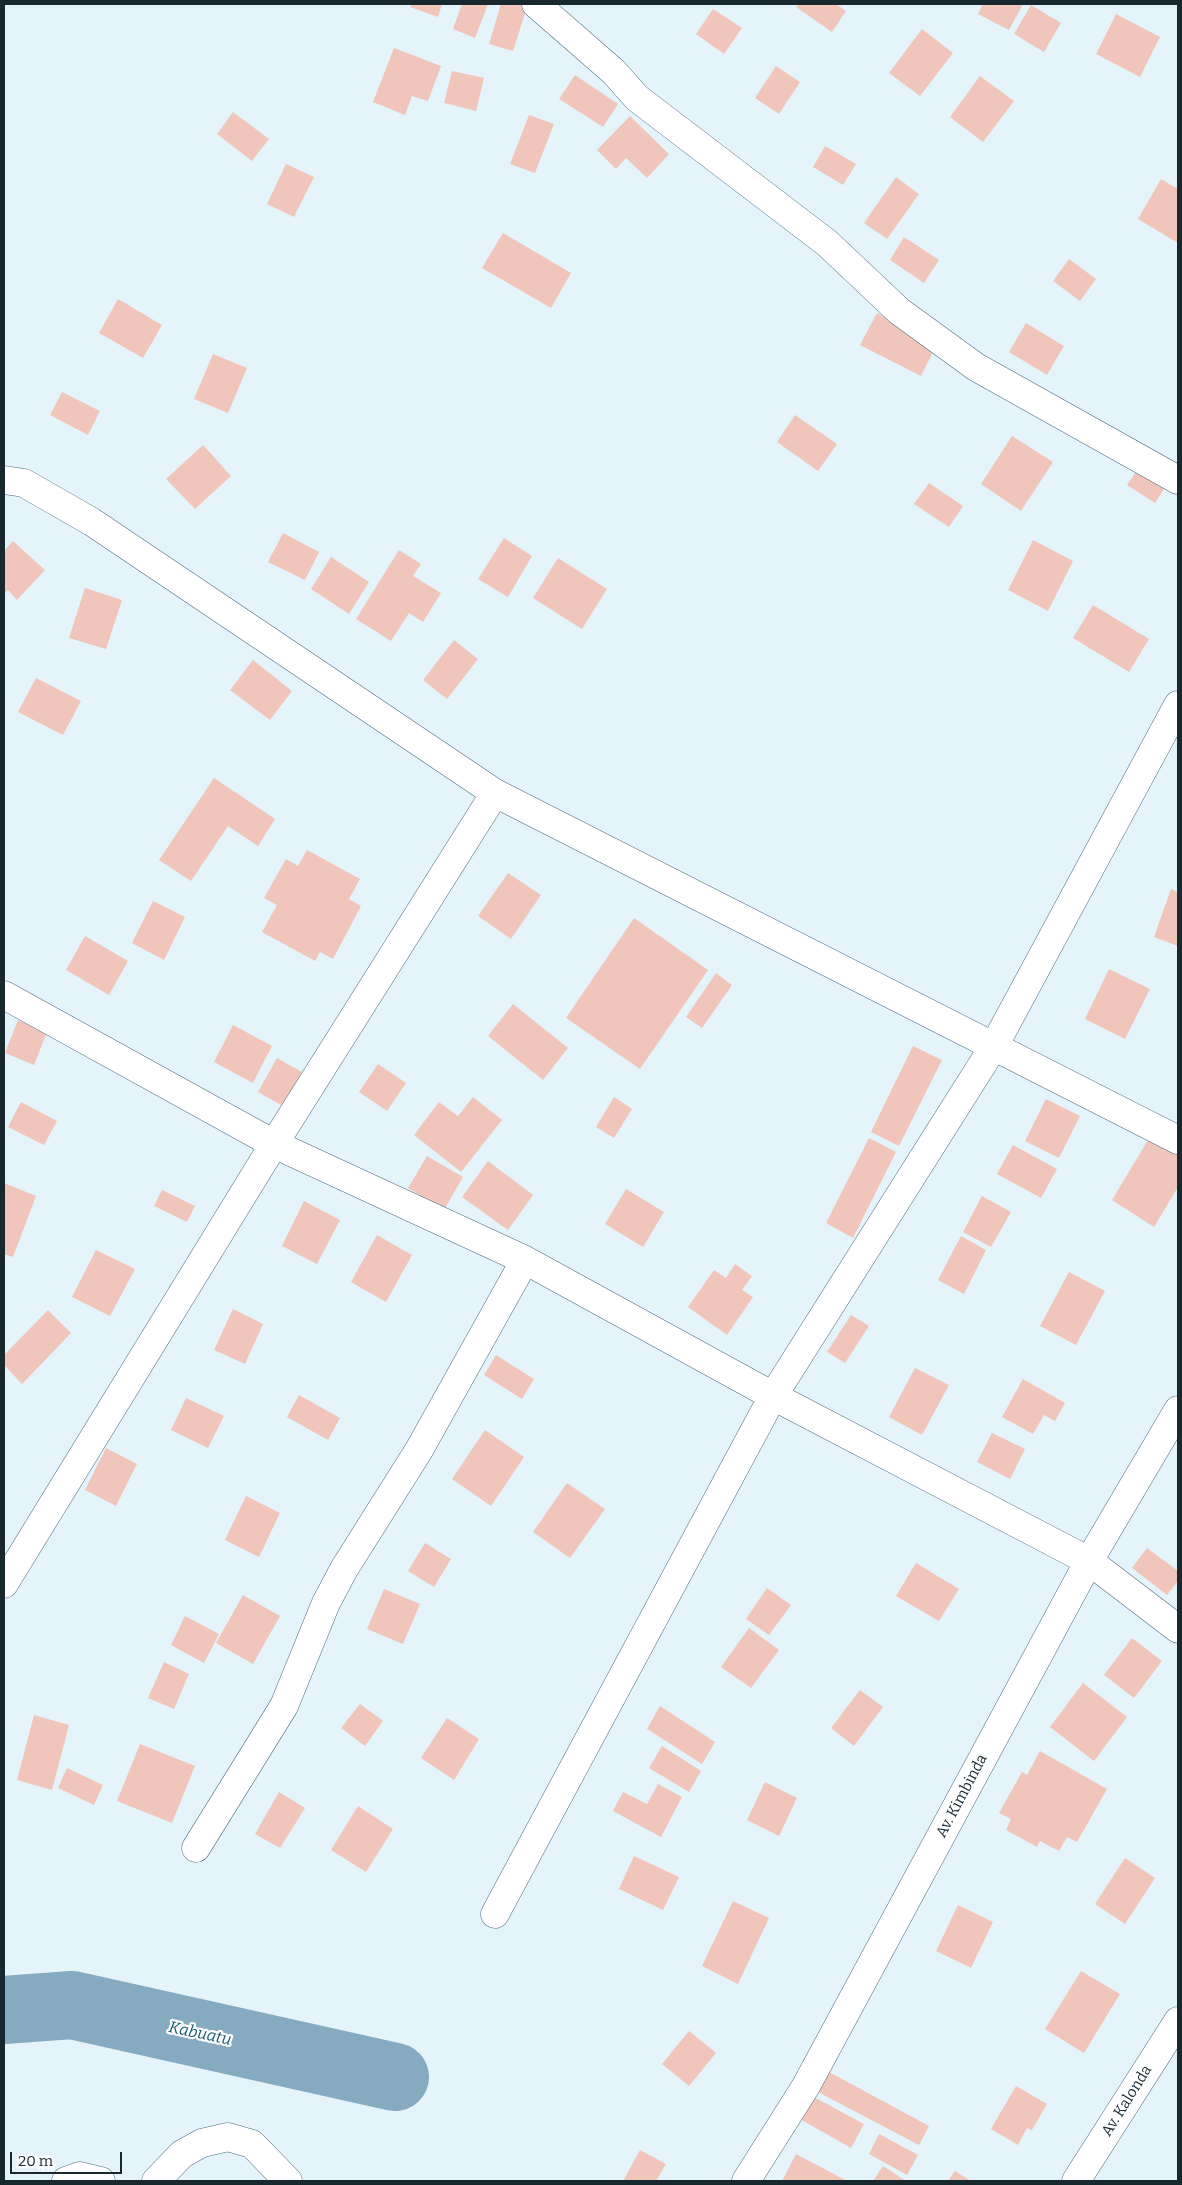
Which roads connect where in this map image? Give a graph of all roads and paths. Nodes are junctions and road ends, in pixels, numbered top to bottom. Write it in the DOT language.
graph roads {
  1 [pos="536,4"];
  2 [pos="4,480"];
  3 [pos="1178,480"];
  4 [pos="1178,705"];
  5 [pos="495,793"];
  6 [pos="4,995"];
  7 [pos="994,1046"];
  8 [pos="1178,1140"];
  9 [pos="274,1144"];
  10 [pos="525,1260"];
  11 [pos="773,1396"];
  12 [pos="1178,1410"];
  13 [pos="1089,1560"];
  14 [pos="4,1584"];
  15 [pos="1178,1629"];
  16 [pos="196,1848"];
  17 [pos="495,1914"];
  18 [pos="1178,2021"];
  19 [pos="66,2181"];
  20 [pos="101,2181"];
  21 [pos="156,2181"];
  22 [pos="288,2181"];
  23 [pos="746,2181"];
  24 [pos="1076,2181"];
  1 -- 3 [label="street"];
  2 -- 5 [label="street"];
  4 -- 7 [label="street"];
  5 -- 7 [label="street"];
  5 -- 9 [label="street"];
  6 -- 9 [label="street"];
  7 -- 8 [label="street"];
  7 -- 11 [label="street"];
  9 -- 10 [label="street"];
  9 -- 14 [label="street"];
  10 -- 11 [label="street"];
  10 -- 16 [label="street"];
  11 -- 13 [label="street"];
  11 -- 17 [label="street"];
  12 -- 13 [label="street, Av. Kimbinda"];
  13 -- 15 [label="street"];
  13 -- 23 [label="street, Av. Kimbinda"];
  18 -- 24 [label="street, Av. Kalonda"];
  19 -- 20 [label="street"];
  21 -- 22 [label="street"];
}
